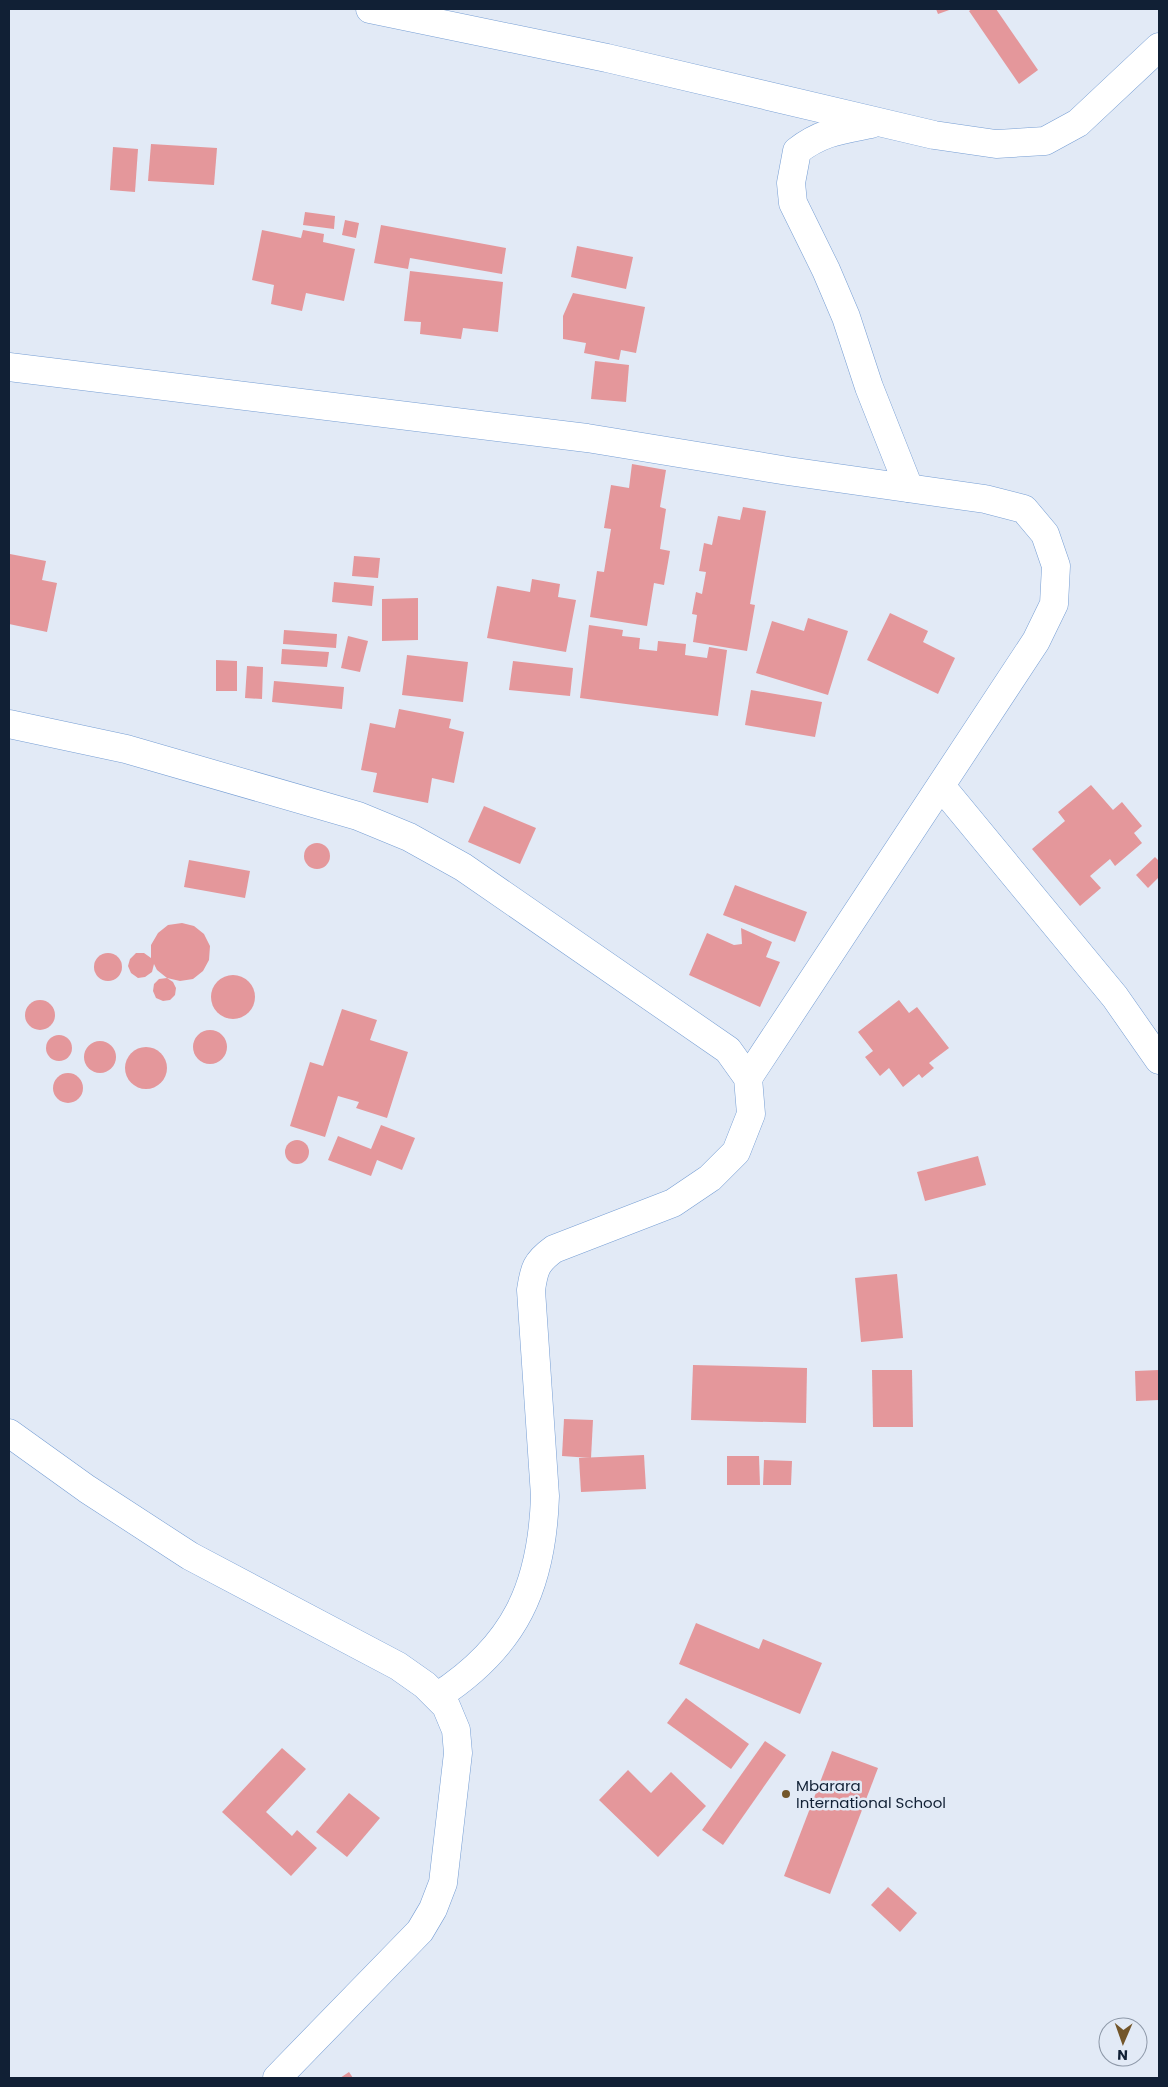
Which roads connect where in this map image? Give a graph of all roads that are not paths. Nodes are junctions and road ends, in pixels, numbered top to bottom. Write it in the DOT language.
graph roads {
  1 [pos="370,9"];
  2 [pos="1159,47"];
  3 [pos="880,122"];
  4 [pos="9,367"];
  5 [pos="910,488"];
  6 [pos="9,724"];
  7 [pos="942,786"];
  8 [pos="1159,1060"];
  9 [pos="748,1078"];
  10 [pos="9,1433"];
  11 [pos="438,1696"];
  12 [pos="277,2078"];
  1 -- 3 [label="street"];
  2 -- 3 [label="street"];
  3 -- 5 [label="street"];
  4 -- 5 [label="street"];
  5 -- 7 [label="street"];
  6 -- 9 [label="street"];
  7 -- 8 [label="street"];
  7 -- 9 [label="street"];
  9 -- 11 [label="street"];
  10 -- 11 [label="street"];
  11 -- 12 [label="street"];
}
